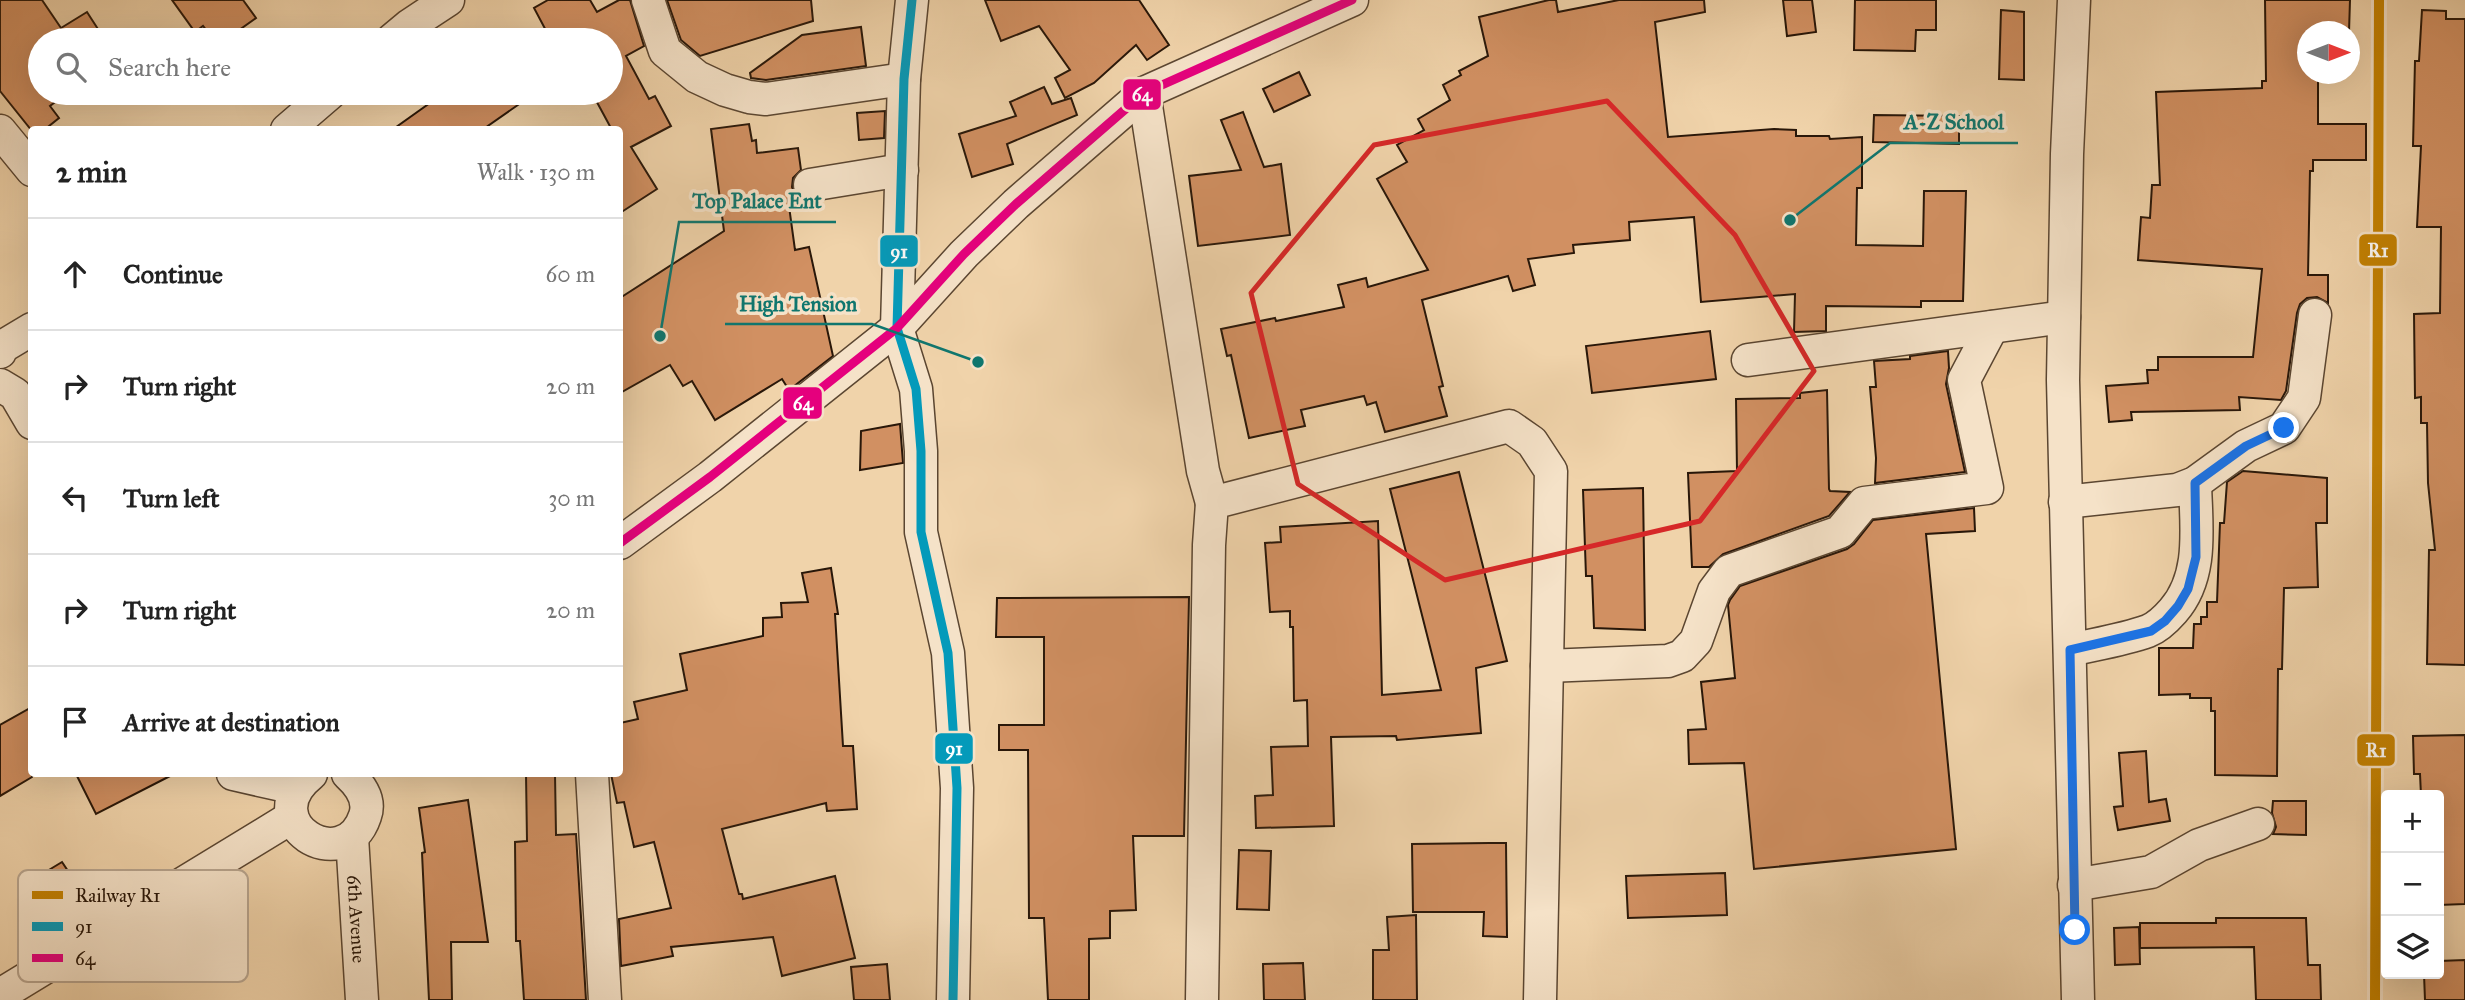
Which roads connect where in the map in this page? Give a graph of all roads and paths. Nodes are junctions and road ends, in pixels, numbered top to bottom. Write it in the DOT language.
graph roads {
  1 [pos="448,0"];
  2 [pos="648,0"];
  3 [pos="912,0"];
  4 [pos="1352,0"];
  5 [pos="2074,0"];
  6 [pos="406,28"];
  7 [pos="904,79"];
  8 [pos="1144,93"];
  9 [pos="316,105"];
  10 [pos="292,126"];
  11 [pos="0,131"];
  12 [pos="28,165"];
  13 [pos="902,170"];
  14 [pos="810,186"];
  15 [pos="2315,315"];
  16 [pos="2064,317"];
  17 [pos="1992,327"];
  18 [pos="897,328"];
  19 [pos="28,331"];
  20 [pos="0,352"];
  21 [pos="1748,360"];
  22 [pos="0,385"];
  23 [pos="28,417"];
  24 [pos="2195,483"];
  25 [pos="2066,502"];
  26 [pos="1212,503"];
  27 [pos="623,541"];
  28 [pos="2070,650"];
  29 [pos="1547,666"];
  30 [pos="243,777"];
  31 [pos="352,777"];
  32 [pos="592,777"];
  33 [pos="299,793"];
  34 [pos="2258,824"];
  35 [pos="352,837"];
  36 [pos="185,870"];
  37 [pos="2074,885"];
  38 [pos="19,982"];
  39 [pos="0,995"];
  40 [pos="362,1000"];
  41 [pos="605,1000"];
  42 [pos="953,1000"];
  43 [pos="1202,1000"];
  44 [pos="1540,1000"];
  45 [pos="2078,1000"];
  1 -- 6 [label="street"];
  2 -- 7 [label="street"];
  3 -- 7 [label="street"];
  4 -- 8 [label="street"];
  5 -- 16 [label="street"];
  7 -- 13 [label="street"];
  8 -- 18 [label="street"];
  8 -- 26 [label="street"];
  9 -- 10 [label="street"];
  11 -- 12 [label="street"];
  13 -- 14 [label="street"];
  13 -- 18 [label="street"];
  15 -- 24 [label="street"];
  16 -- 17 [label="street"];
  16 -- 25 [label="street"];
  17 -- 21 [label="street"];
  17 -- 29 [label="street"];
  18 -- 27 [label="street"];
  18 -- 42 [label="street"];
  19 -- 20 [label="street"];
  22 -- 23 [label="street"];
  24 -- 25 [label="street"];
  24 -- 28 [label="street"];
  25 -- 28 [label="street"];
  26 -- 29 [label="street"];
  26 -- 43 [label="street"];
  28 -- 37 [label="street"];
  29 -- 44 [label="street"];
  30 -- 33 [label="street"];
  31 -- 35 [label="street, 6th Avenue"];
  32 -- 41 [label="street"];
  33 -- 35 [label="street"];
  33 -- 36 [label="street"];
  34 -- 37 [label="street"];
  35 -- 40 [label="street, 6th Avenue"];
  37 -- 45 [label="street"];
  38 -- 39 [label="street"];
}
